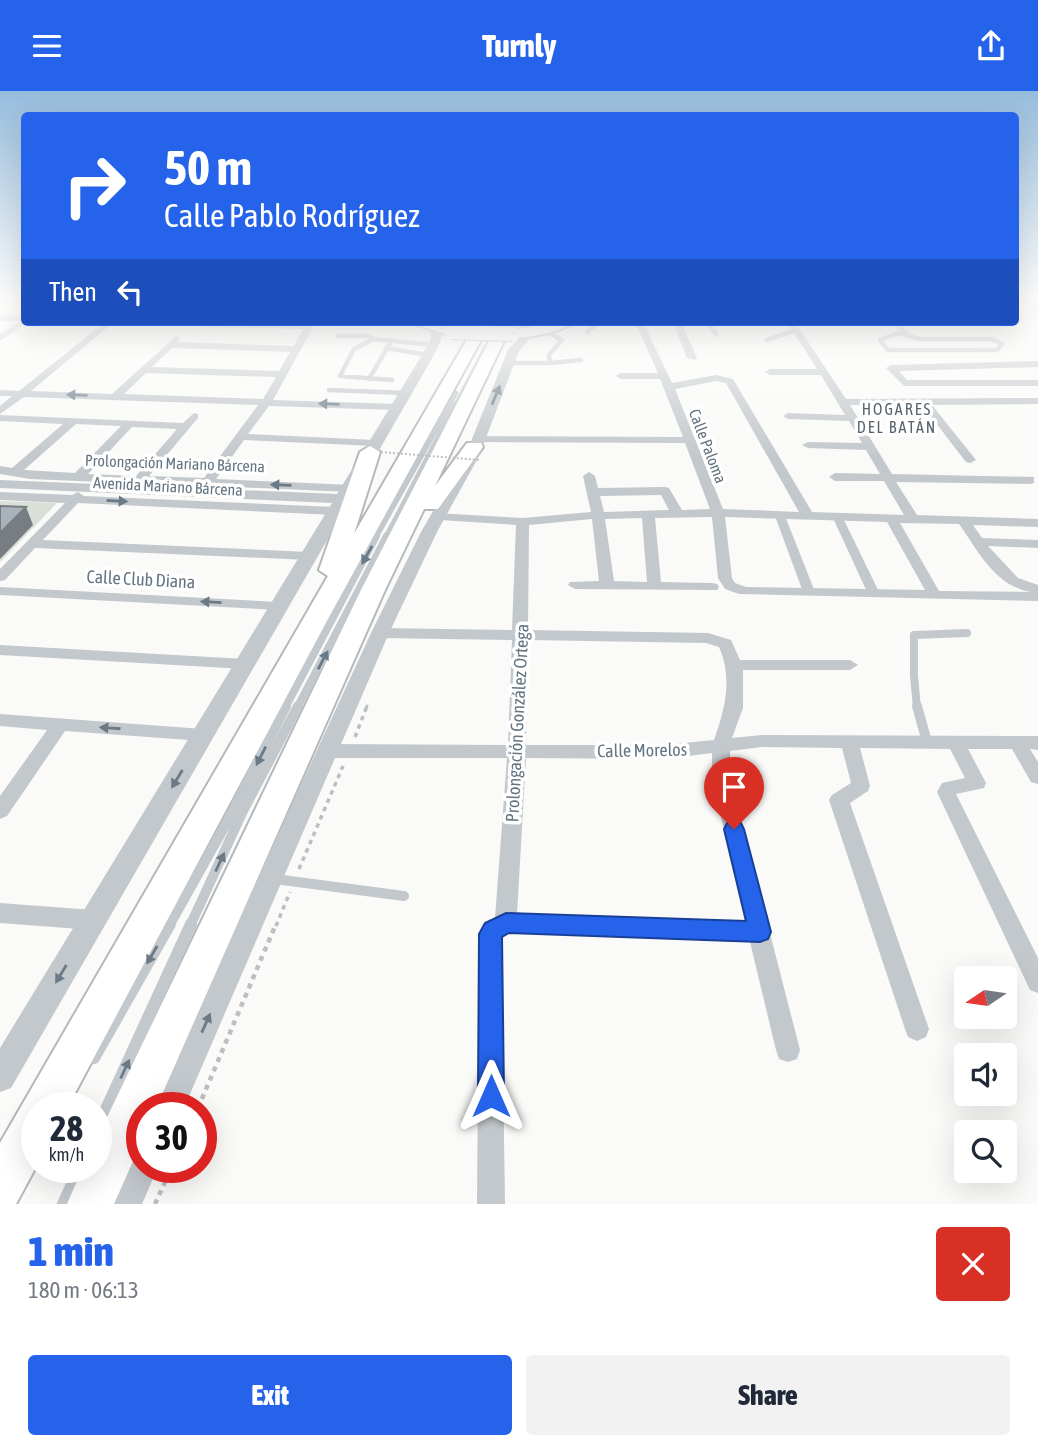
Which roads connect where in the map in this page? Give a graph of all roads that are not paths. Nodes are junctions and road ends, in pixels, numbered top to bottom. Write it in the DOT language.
graph roads {
  1 [pos="72,353"];
  2 [pos="162,353"];
  3 [pos="295,353"];
  4 [pos="352,353"];
  5 [pos="383,353"];
  6 [pos="428,353"];
  7 [pos="467,353"];
  8 [pos="479,353"];
  9 [pos="483,353"];
  10 [pos="509,353"];
  11 [pos="514,353"];
  12 [pos="551,353"];
  13 [pos="653,353"];
  14 [pos="690,353"];
  15 [pos="811,353"];
  16 [pos="692,358"];
  17 [pos="581,359"];
  18 [pos="550,362"];
  19 [pos="510,363"];
  20 [pos="1038,364"];
  21 [pos="144,370"];
  22 [pos="770,372"];
  23 [pos="823,372"];
  24 [pos="282,374"];
  25 [pos="621,376"];
  26 [pos="369,379"];
  27 [pos="392,380"];
  28 [pos="666,381"];
  29 [pos="1038,383"];
  30 [pos="949,384"];
  31 [pos="966,385"];
  32 [pos="329,390"];
  33 [pos="0,393"];
  34 [pos="405,393"];
  35 [pos="22,394"];
  36 [pos="115,397"];
  37 [pos="924,401"];
  38 [pos="965,401"];
  39 [pos="980,401"];
  40 [pos="1038,401"];
  41 [pos="266,402"];
  42 [pos="843,402"];
  43 [pos="397,407"];
  44 [pos="0,411"];
  45 [pos="194,415"];
  46 [pos="788,416"];
  47 [pos="0,418"];
  48 [pos="852,418"];
  49 [pos="72,422"];
  50 [pos="129,424"];
  51 [pos="185,426"];
  52 [pos="240,437"];
  53 [pos="688,440"];
  54 [pos="808,445"];
  55 [pos="870,447"];
  56 [pos="375,449"];
  57 [pos="479,449"];
  58 [pos="970,460"];
  59 [pos="14,473"];
  60 [pos="589,476"];
  61 [pos="835,477"];
  62 [pos="888,478"];
  63 [pos="140,479"];
  64 [pos="1030,480"];
  65 [pos="0,484"];
  66 [pos="83,485"];
  67 [pos="592,492"];
  68 [pos="199,493"];
  69 [pos="342,499"];
  70 [pos="718,513"];
  71 [pos="648,514"];
  72 [pos="678,514"];
  73 [pos="598,515"];
  74 [pos="440,516"];
  75 [pos="780,516"];
  76 [pos="808,517"];
  77 [pos="838,518"];
  78 [pos="892,519"];
  79 [pos="913,520"];
  80 [pos="963,521"];
  81 [pos="523,522"];
  82 [pos="1038,523"];
  83 [pos="979,542"];
  84 [pos="32,544"];
  85 [pos="1038,544"];
  86 [pos="309,556"];
  87 [pos="0,577"];
  88 [pos="607,584"];
  89 [pos="575,585"];
  90 [pos="654,586"];
  91 [pos="712,587"];
  92 [pos="1038,589"];
  93 [pos="373,590"];
  94 [pos="0,591"];
  95 [pos="809,593"];
  96 [pos="874,594"];
  97 [pos="934,594"];
  98 [pos="1038,597"];
  99 [pos="279,606"];
  100 [pos="315,619"];
  101 [pos="380,633"];
  102 [pos="967,633"];
  103 [pos="522,636"];
  104 [pos="0,650"];
  105 [pos="245,664"];
  106 [pos="735,665"];
  107 [pos="850,665"];
  108 [pos="0,720"];
  109 [pos="60,725"];
  110 [pos="203,735"];
  111 [pos="849,742"];
  112 [pos="928,742"];
  113 [pos="955,742"];
  114 [pos="1017,743"];
  115 [pos="1038,743"];
  116 [pos="721,744"];
  117 [pos="517,749"];
  118 [pos="339,751"];
  119 [pos="1038,777"];
  120 [pos="0,811"];
  121 [pos="271,878"];
  122 [pos="404,896"];
  123 [pos="0,913"];
  124 [pos="93,920"];
  125 [pos="506,923"];
  126 [pos="760,932"];
  127 [pos="1038,982"];
  128 [pos="917,1029"];
  129 [pos="788,1049"];
  130 [pos="8,1050"];
  131 [pos="86,1071"];
  132 [pos="0,1077"];
  133 [pos="52,1092"];
  134 [pos="175,1092"];
  135 [pos="112,1096"];
  136 [pos="21,1139"];
  137 [pos="21,1149"];
  138 [pos="0,1167"];
  139 [pos="73,1183"];
  140 [pos="134,1183"];
  141 [pos="0,1188"];
  142 [pos="63,1204"];
  143 [pos="90,1204"];
  144 [pos="125,1204"];
  145 [pos="491,1204"];
  1 -- 35 [label="street"];
  2 -- 21 [label="street"];
  3 -- 24 [label="street"];
  4 -- 26 [label="lane"];
  5 -- 26 [label="lane"];
  6 -- 34 [label="street"];
  7 -- 100 [label="highway"];
  8 -- 131 [label="lane, one-way"];
  135 -- 9 [label="lane, one-way"];
  10 -- 93 [label="highway"];
  11 -- 19 [label="street"];
  12 -- 18 [label="lane"];
  13 -- 28 [label="street, Calle Paloma"];
  14 -- 16 [label="street"];
  15 -- 23 [label="street"];
  17 -- 18 [label="lane"];
  18 -- 19 [label="lane"];
  57 -- 19 [label="street, one-way"];
  20 -- 30 [label="street"];
  21 -- 24 [label="street"];
  21 -- 36 [label="street"];
  22 -- 23 [label="street"];
  23 -- 42 [label="street"];
  24 -- 41 [label="street"];
  25 -- 28 [label="street"];
  26 -- 27 [label="lane"];
  28 -- 53 [label="street, Calle Paloma"];
  28 -- 76 [label="street"];
  29 -- 31 [label="street"];
  30 -- 31 [label="street"];
  30 -- 38 [label="street"];
  31 -- 39 [label="street"];
  32 -- 34 [label="lane"];
  33 -- 35 [label="street"];
  34 -- 43 [label="street"];
  36 -- 35 [label="street, one-way"];
  35 -- 44 [label="street"];
  36 -- 41 [label="street"];
  37 -- 38 [label="street"];
  37 -- 42 [label="street"];
  37 -- 58 [label="street"];
  38 -- 39 [label="street"];
  39 -- 40 [label="street"];
  43 -- 41 [label="street, one-way"];
  41 -- 52 [label="street"];
  42 -- 48 [label="street"];
  43 -- 56 [label="street"];
  45 -- 51 [label="street"];
  46 -- 48 [label="street"];
  47 -- 49 [label="street"];
  48 -- 55 [label="street"];
  49 -- 50 [label="street"];
  49 -- 59 [label="street"];
  50 -- 51 [label="street"];
  50 -- 66 [label="street"];
  51 -- 63 [label="street"];
  52 -- 56 [label="street"];
  52 -- 68 [label="street"];
  53 -- 57 [label="street"];
  53 -- 70 [label="street, Calle Paloma"];
  54 -- 55 [label="street"];
  55 -- 62 [label="street"];
  56 -- 69 [label="street"];
  56 -- 100 [label="highway"];
  57 -- 74 [label="street"];
  57 -- 93 [label="highway"];
  59 -- 65 [label="street, Prolongación Mariano Bárcena"];
  59 -- 66 [label="street, Prolongación Mariano Bárcena"];
  60 -- 67 [label="street"];
  61 -- 62 [label="street"];
  62 -- 64 [label="street"];
  62 -- 79 [label="street"];
  63 -- 66 [label="street, Prolongación Mariano Bárcena"];
  63 -- 68 [label="street, Prolongación Mariano Bárcena"];
  65 -- 66 [label="street, Prolongación Mariano Bárcena"];
  66 -- 68 [label="street, Prolongación Mariano Bárcena"];
  66 -- 84 [label="street"];
  67 -- 72 [label="street"];
  67 -- 73 [label="street"];
  68 -- 69 [label="street, Prolongación Mariano Bárcena"];
  69 -- 86 [label="street"];
  70 -- 72 [label="street"];
  70 -- 75 [label="street"];
  70 -- 95 [label="street, Calle Paloma"];
  71 -- 72 [label="street"];
  71 -- 73 [label="street"];
  71 -- 90 [label="street"];
  73 -- 81 [label="street"];
  73 -- 88 [label="street"];
  74 -- 81 [label="street"];
  74 -- 101 [label="street"];
  75 -- 76 [label="street"];
  75 -- 95 [label="street"];
  76 -- 77 [label="street"];
  77 -- 78 [label="street"];
  77 -- 96 [label="street"];
  78 -- 79 [label="street"];
  78 -- 97 [label="street"];
  79 -- 80 [label="street"];
  80 -- 82 [label="street"];
  80 -- 83 [label="street"];
  81 -- 103 [label="street, Prolongación González Ortega"];
  83 -- 85 [label="street"];
  83 -- 92 [label="street"];
  84 -- 86 [label="street"];
  84 -- 87 [label="street"];
  86 -- 99 [label="street"];
  88 -- 89 [label="street"];
  88 -- 90 [label="street"];
  90 -- 91 [label="street"];
  93 -- 143 [label="highway"];
  99 -- 94 [label="street, Calle Club Diana, one-way"];
  95 -- 96 [label="street"];
  96 -- 97 [label="street"];
  97 -- 98 [label="street"];
  99 -- 105 [label="street"];
  100 -- 133 [label="highway"];
  101 -- 103 [label="street"];
  101 -- 118 [label="street"];
  102 -- 112 [label="lane"];
  103 -- 106 [label="street"];
  103 -- 117 [label="street, Prolongación González Ortega"];
  104 -- 105 [label="street"];
  105 -- 110 [label="street"];
  106 -- 107 [label="street"];
  106 -- 116 [label="street"];
  108 -- 109 [label="street"];
  110 -- 109 [label="street, one-way"];
  109 -- 120 [label="street"];
  110 -- 124 [label="street, one-way"];
  111 -- 112 [label="street, Calle Morelos"];
  111 -- 116 [label="street, Calle Morelos"];
  111 -- 128 [label="street"];
  112 -- 113 [label="street, Calle Morelos"];
  113 -- 114 [label="street, Calle Morelos"];
  113 -- 127 [label="street"];
  114 -- 115 [label="street, Calle Morelos"];
  114 -- 119 [label="street"];
  116 -- 117 [label="street, Calle Morelos"];
  116 -- 126 [label="street"];
  117 -- 118 [label="street, Calle Morelos"];
  117 -- 125 [label="street, Prolongación González Ortega"];
  118 -- 121 [label="street"];
  121 -- 122 [label="lane"];
  134 -- 121 [label="street, one-way"];
  123 -- 124 [label="street"];
  124 -- 130 [label="street, one-way"];
  125 -- 126 [label="street"];
  125 -- 145 [label="street"];
  126 -- 129 [label="street"];
  130 -- 132 [label="street"];
  136 -- 138 [label="highway"];
  137 -- 141 [label="highway"];
  139 -- 142 [label="lane"];
  140 -- 144 [label="street"];
}
